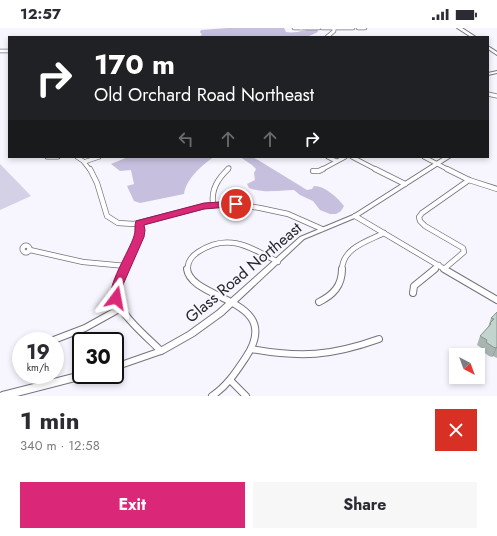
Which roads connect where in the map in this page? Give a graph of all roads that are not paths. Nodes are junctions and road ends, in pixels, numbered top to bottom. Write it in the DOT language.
graph roads {
  1 [pos="294,28"];
  2 [pos="301,28"];
  3 [pos="320,28"];
  4 [pos="334,28"];
  5 [pos="353,28"];
  6 [pos="358,28"];
  7 [pos="365,28"];
  8 [pos="455,28"];
  9 [pos="459,28"];
  10 [pos="328,36"];
  11 [pos="468,36"];
  12 [pos="472,36"];
  13 [pos="489,48"];
  14 [pos="497,54"];
  15 [pos="78,158"];
  16 [pos="96,158"];
  17 [pos="330,158"];
  18 [pos="343,158"];
  19 [pos="354,158"];
  20 [pos="426,158"];
  21 [pos="446,158"];
  22 [pos="84,162"];
  23 [pos="336,162"];
  24 [pos="437,164"];
  25 [pos="230,168"];
  26 [pos="313,171"];
  27 [pos="469,180"];
  28 [pos="405,184"];
  29 [pos="497,189"];
  30 [pos="213,204"];
  31 [pos="355,216"];
  32 [pos="139,223"];
  33 [pos="322,229"];
  34 [pos="384,233"];
  35 [pos="30,250"];
  36 [pos="278,262"];
  37 [pos="126,266"];
  38 [pos="439,266"];
  39 [pos="444,269"];
  40 [pos="413,293"];
  41 [pos="497,300"];
  42 [pos="319,302"];
  43 [pos="232,303"];
  44 [pos="121,308"];
  45 [pos="64,335"];
  46 [pos="379,339"];
  47 [pos="251,349"];
  48 [pos="160,351"];
  49 [pos="124,364"];
  50 [pos="72,378"];
  51 [pos="231,381"];
  52 [pos="2,396"];
  53 [pos="212,396"];
  54 [pos="246,396"];
  1 -- 2 [label="street"];
  2 -- 3 [label="street"];
  3 -- 4 [label="street"];
  4 -- 5 [label="street"];
  4 -- 10 [label="street"];
  6 -- 7 [label="street"];
  8 -- 11 [label="main road"];
  9 -- 12 [label="main road"];
  13 -- 14 [label="main road"];
  15 -- 22 [label="street"];
  16 -- 22 [label="street"];
  17 -- 23 [label="street"];
  18 -- 23 [label="street"];
  19 -- 28 [label="street"];
  20 -- 24 [label="street"];
  21 -- 24 [label="street, Glass Road Northeast"];
  22 -- 32 [label="street"];
  23 -- 26 [label="street"];
  24 -- 27 [label="street"];
  24 -- 28 [label="street, Glass Road Northeast"];
  25 -- 30 [label="street"];
  27 -- 29 [label="street"];
  27 -- 39 [label="street"];
  28 -- 31 [label="street, Glass Road Northeast"];
  30 -- 32 [label="street"];
  30 -- 33 [label="street"];
  31 -- 33 [label="street, Glass Road Northeast"];
  31 -- 34 [label="street"];
  32 -- 37 [label="street"];
  33 -- 36 [label="street, Glass Road Northeast"];
  34 -- 38 [label="street"];
  34 -- 42 [label="street"];
  35 -- 37 [label="street"];
  36 -- 43 [label="street, Glass Road Northeast"];
  36 -- 43 [label="street"];
  37 -- 44 [label="street"];
  38 -- 39 [label="street"];
  38 -- 40 [label="street"];
  39 -- 41 [label="street"];
  43 -- 47 [label="street"];
  43 -- 48 [label="street, Glass Road Northeast"];
  44 -- 45 [label="street"];
  44 -- 48 [label="street"];
  46 -- 47 [label="street"];
  47 -- 51 [label="street"];
  48 -- 49 [label="street, Glass Road Northeast"];
  50 -- 52 [label="street"];
  51 -- 53 [label="street"];
  51 -- 54 [label="street"];
}
